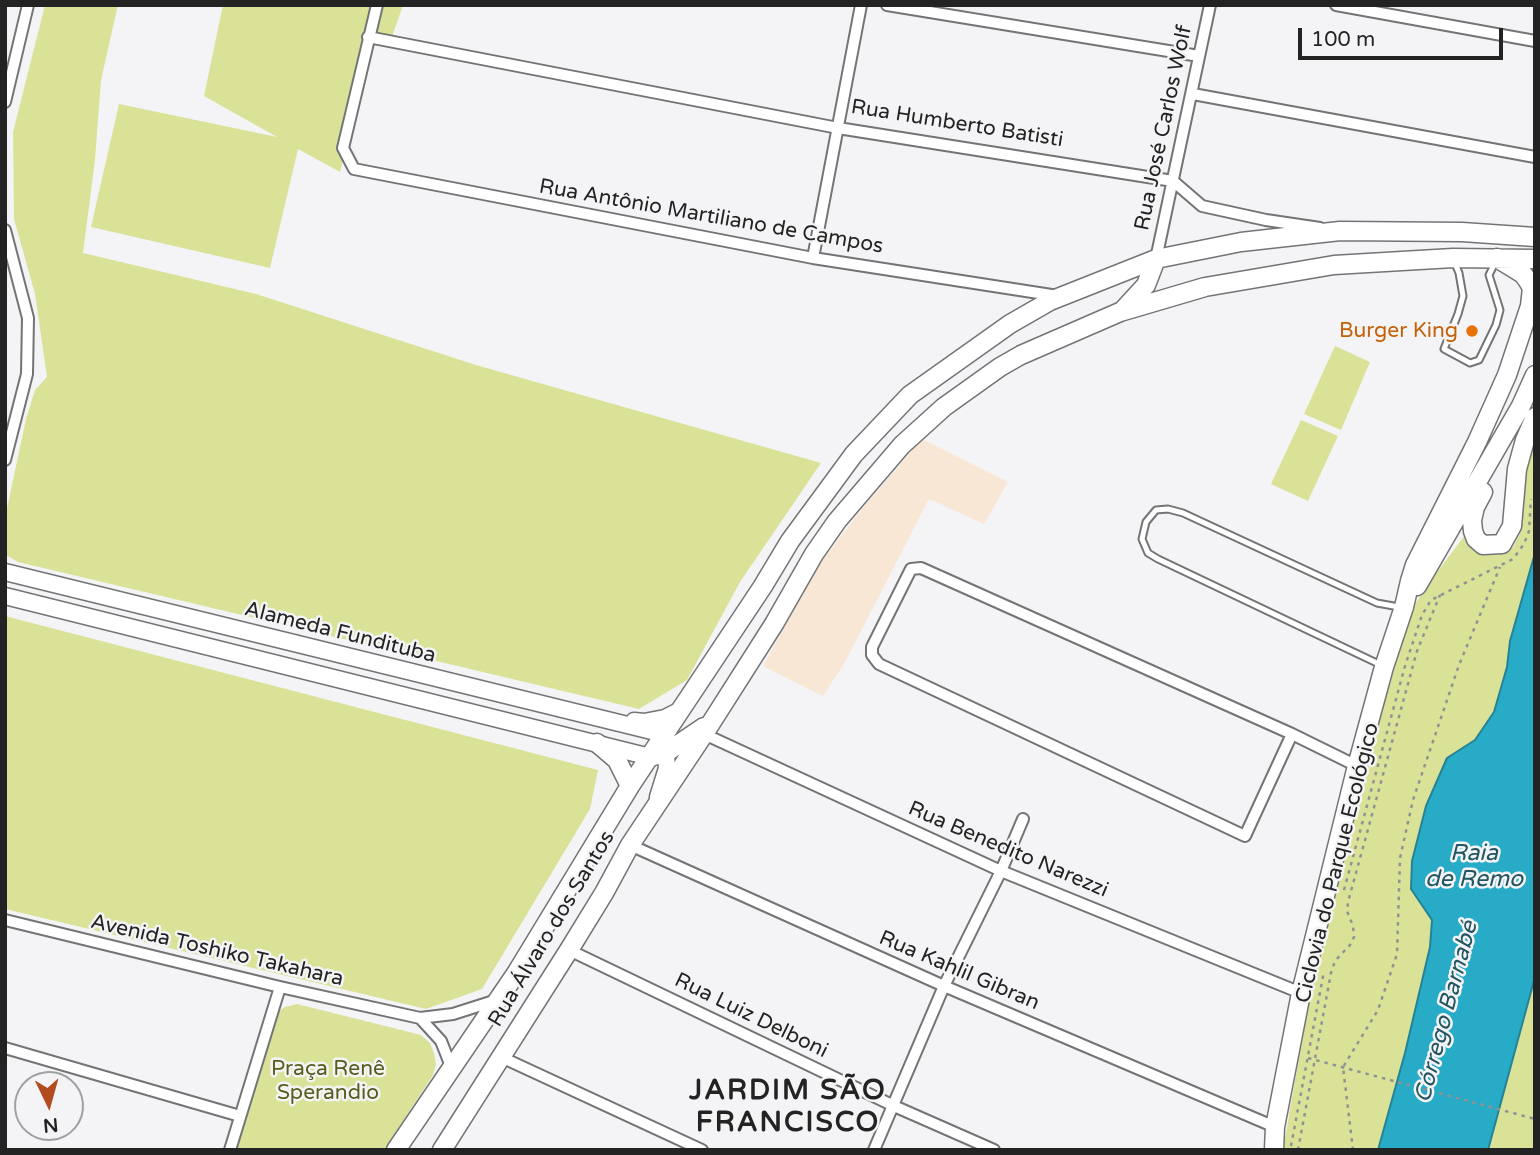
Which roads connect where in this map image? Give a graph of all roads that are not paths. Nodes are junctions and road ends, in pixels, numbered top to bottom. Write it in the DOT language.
graph roads {
  1 [pos="28,5"];
  2 [pos="377,5"];
  3 [pos="861,5"];
  4 [pos="887,5"];
  5 [pos="1210,5"];
  6 [pos="1336,5"];
  7 [pos="368,37"];
  8 [pos="1535,41"];
  9 [pos="1199,56"];
  10 [pos="1192,94"];
  11 [pos="5,102"];
  12 [pos="838,128"];
  13 [pos="1535,157"];
  14 [pos="1173,181"];
  15 [pos="5,230"];
  16 [pos="1340,231"];
  17 [pos="1535,237"];
  18 [pos="813,258"];
  19 [pos="1453,258"];
  20 [pos="1497,258"];
  21 [pos="1156,259"];
  22 [pos="1535,259"];
  23 [pos="1061,297"];
  24 [pos="1120,312"];
  25 [pos="1535,375"];
  26 [pos="1535,417"];
  27 [pos="1496,449"];
  28 [pos="5,460"];
  29 [pos="790,541"];
  30 [pos="814,554"];
  31 [pos="5,572"];
  32 [pos="5,596"];
  33 [pos="1404,607"];
  34 [pos="1384,667"];
  35 [pos="681,710"];
  36 [pos="590,717"];
  37 [pos="709,727"];
  38 [pos="1292,734"];
  39 [pos="597,743"];
  40 [pos="660,748"];
  41 [pos="1357,766"];
  42 [pos="630,786"];
  43 [pos="655,807"];
  44 [pos="1023,819"];
  45 [pos="630,845"];
  46 [pos="1002,871"];
  47 [pos="5,920"];
  48 [pos="569,950"];
  49 [pos="944,986"];
  50 [pos="280,987"];
  51 [pos="1301,993"];
  52 [pos="500,999"];
  53 [pos="421,1018"];
  54 [pos="5,1048"];
  55 [pos="501,1056"];
  56 [pos="452,1069"];
  57 [pos="894,1106"];
  58 [pos="240,1116"];
  59 [pos="1275,1127"];
  60 [pos="230,1150"];
  61 [pos="396,1150"];
  62 [pos="442,1150"];
  63 [pos="702,1150"];
  64 [pos="874,1150"];
  65 [pos="994,1150"];
  66 [pos="1274,1150"];
  1 -- 11 [label="street"];
  2 -- 7 [label="street"];
  3 -- 12 [label="street"];
  4 -- 9 [label="street"];
  5 -- 9 [label="street, Rua José Carlos Wolf"];
  6 -- 8 [label="street"];
  7 -- 12 [label="street, Rua Humberto Batisti"];
  7 -- 18 [label="street, Rua Antônio Martiliano de Campos"];
  9 -- 10 [label="street, Rua José Carlos Wolf"];
  10 -- 13 [label="street"];
  10 -- 14 [label="street, Rua José Carlos Wolf"];
  12 -- 14 [label="street, Rua Humberto Batisti"];
  12 -- 18 [label="street"];
  14 -- 16 [label="street"];
  14 -- 21 [label="street, Rua José Carlos Wolf"];
  15 -- 28 [label="street"];
  16 -- 17 [label="main road"];
  16 -- 21 [label="main road"];
  18 -- 23 [label="street, Rua Antônio Martiliano de Campos"];
  19 -- 20 [label="main road, Rua Álvaro dos Santos"];
  19 -- 20 [label="lane"];
  19 -- 24 [label="main road, Rua Álvaro dos Santos"];
  20 -- 22 [label="main road, Rua Álvaro dos Santos"];
  20 -- 33 [label="main road"];
  21 -- 23 [label="main road"];
  21 -- 24 [label="main road"];
  23 -- 29 [label="main road"];
  24 -- 30 [label="main road, Rua Álvaro dos Santos"];
  25 -- 27 [label="main road"];
  26 -- 27 [label="main road"];
  27 -- 33 [label="main road"];
  29 -- 30 [label="main road"];
  29 -- 35 [label="main road"];
  30 -- 37 [label="main road, Rua Álvaro dos Santos"];
  31 -- 36 [label="main road, Alameda Fundituba"];
  32 -- 39 [label="main road"];
  33 -- 34 [label="main road"];
  33 -- 34 [label="lane"];
  34 -- 41 [label="main road"];
  35 -- 36 [label="main road"];
  35 -- 40 [label="main road"];
  36 -- 40 [label="main road, Alameda Fundituba"];
  37 -- 40 [label="main road"];
  37 -- 43 [label="main road, Rua Álvaro dos Santos"];
  37 -- 46 [label="street, Rua Benedito Narezzi"];
  38 -- 38 [label="street"];
  38 -- 41 [label="street"];
  39 -- 40 [label="main road"];
  39 -- 42 [label="main road"];
  40 -- 42 [label="main road"];
  40 -- 43 [label="main road"];
  41 -- 51 [label="main road"];
  42 -- 52 [label="main road"];
  43 -- 45 [label="main road, Rua Álvaro dos Santos"];
  44 -- 46 [label="street"];
  45 -- 48 [label="main road, Rua Álvaro dos Santos"];
  45 -- 49 [label="street, Rua Kahlil Gibran"];
  46 -- 49 [label="street"];
  46 -- 51 [label="street, Rua Benedito Narezzi"];
  47 -- 50 [label="street, Avenida Toshiko Takahara"];
  48 -- 55 [label="main road, Rua Álvaro dos Santos"];
  48 -- 57 [label="street, Rua Luiz Delboni"];
  49 -- 57 [label="street"];
  49 -- 59 [label="street, Rua Kahlil Gibran"];
  50 -- 53 [label="street, Avenida Toshiko Takahara"];
  50 -- 58 [label="street"];
  51 -- 59 [label="main road"];
  52 -- 53 [label="street"];
  52 -- 56 [label="main road"];
  53 -- 56 [label="street"];
  54 -- 58 [label="street"];
  55 -- 62 [label="main road, Rua Álvaro dos Santos"];
  55 -- 63 [label="street"];
  56 -- 61 [label="main road"];
  57 -- 64 [label="street"];
  57 -- 65 [label="street, Rua Luiz Delboni"];
  58 -- 60 [label="street"];
  59 -- 66 [label="main road"];
}
